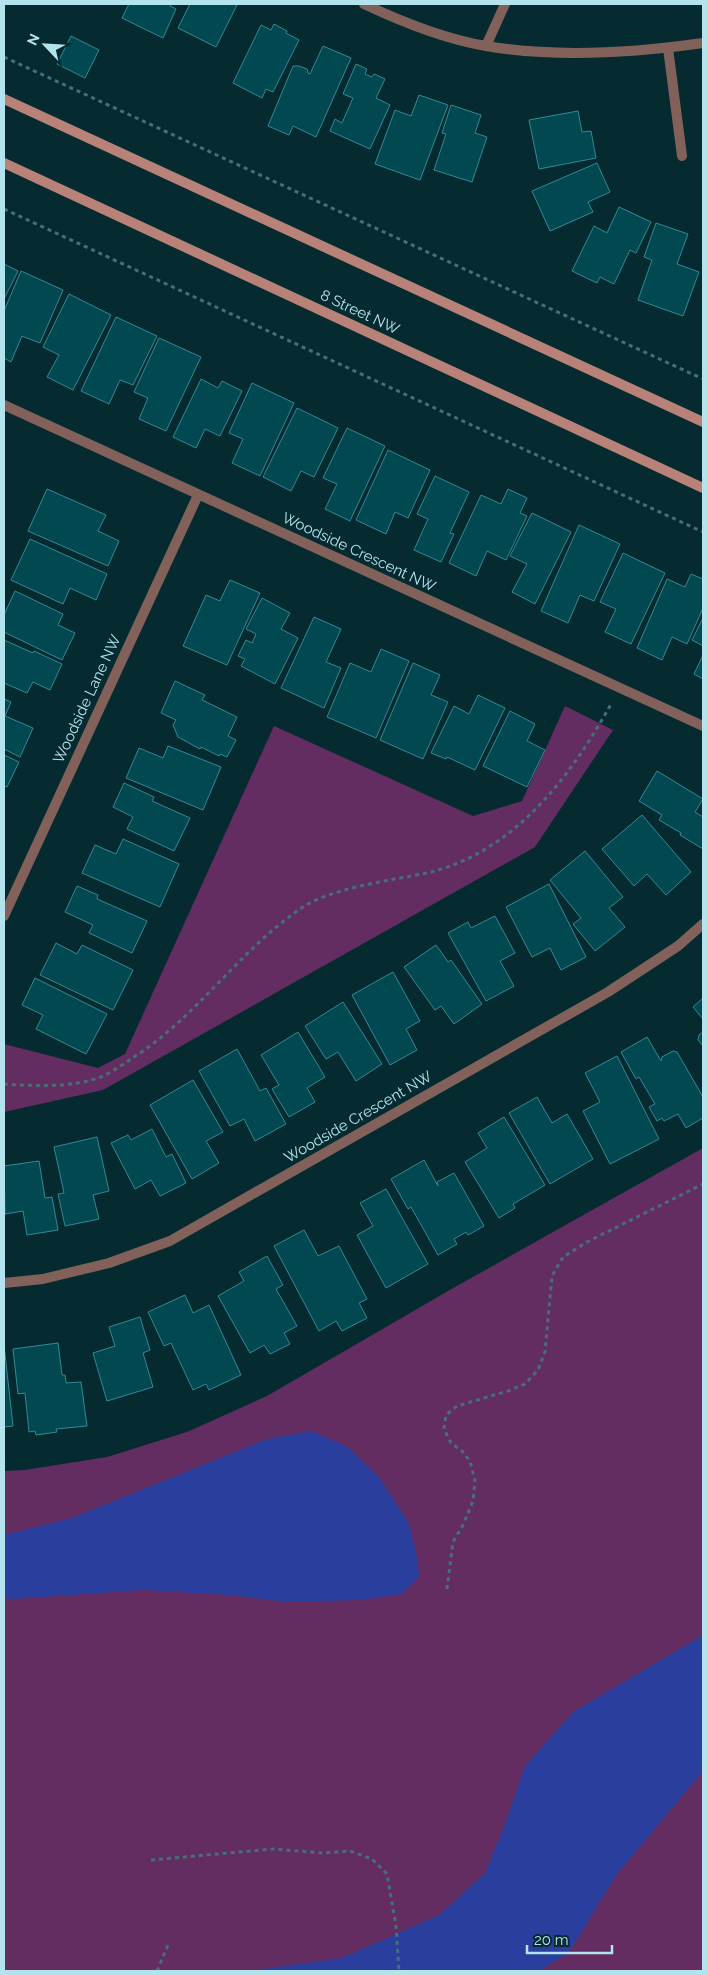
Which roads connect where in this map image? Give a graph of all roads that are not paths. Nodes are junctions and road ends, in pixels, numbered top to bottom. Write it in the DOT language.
graph roads {
  1 [pos="364,4"];
  2 [pos="505,4"];
  3 [pos="703,43"];
  4 [pos="486,46"];
  5 [pos="668,48"];
  6 [pos="4,99"];
  7 [pos="682,156"];
  8 [pos="4,163"];
  9 [pos="4,405"];
  10 [pos="703,422"];
  11 [pos="703,488"];
  12 [pos="198,495"];
  13 [pos="703,726"];
  14 [pos="4,916"];
  15 [pos="703,924"];
  16 [pos="4,1283"];
  1 -- 4 [label="street"];
  2 -- 4 [label="street"];
  3 -- 5 [label="street"];
  4 -- 5 [label="street"];
  5 -- 7 [label="street"];
  6 -- 10 [label="main road"];
  8 -- 11 [label="main road, 8 Street NW"];
  9 -- 12 [label="street, Woodside Crescent NW"];
  12 -- 13 [label="street, Woodside Crescent NW"];
  12 -- 14 [label="street, Woodside Lane NW"];
  15 -- 16 [label="street, Woodside Crescent NW"];
}
